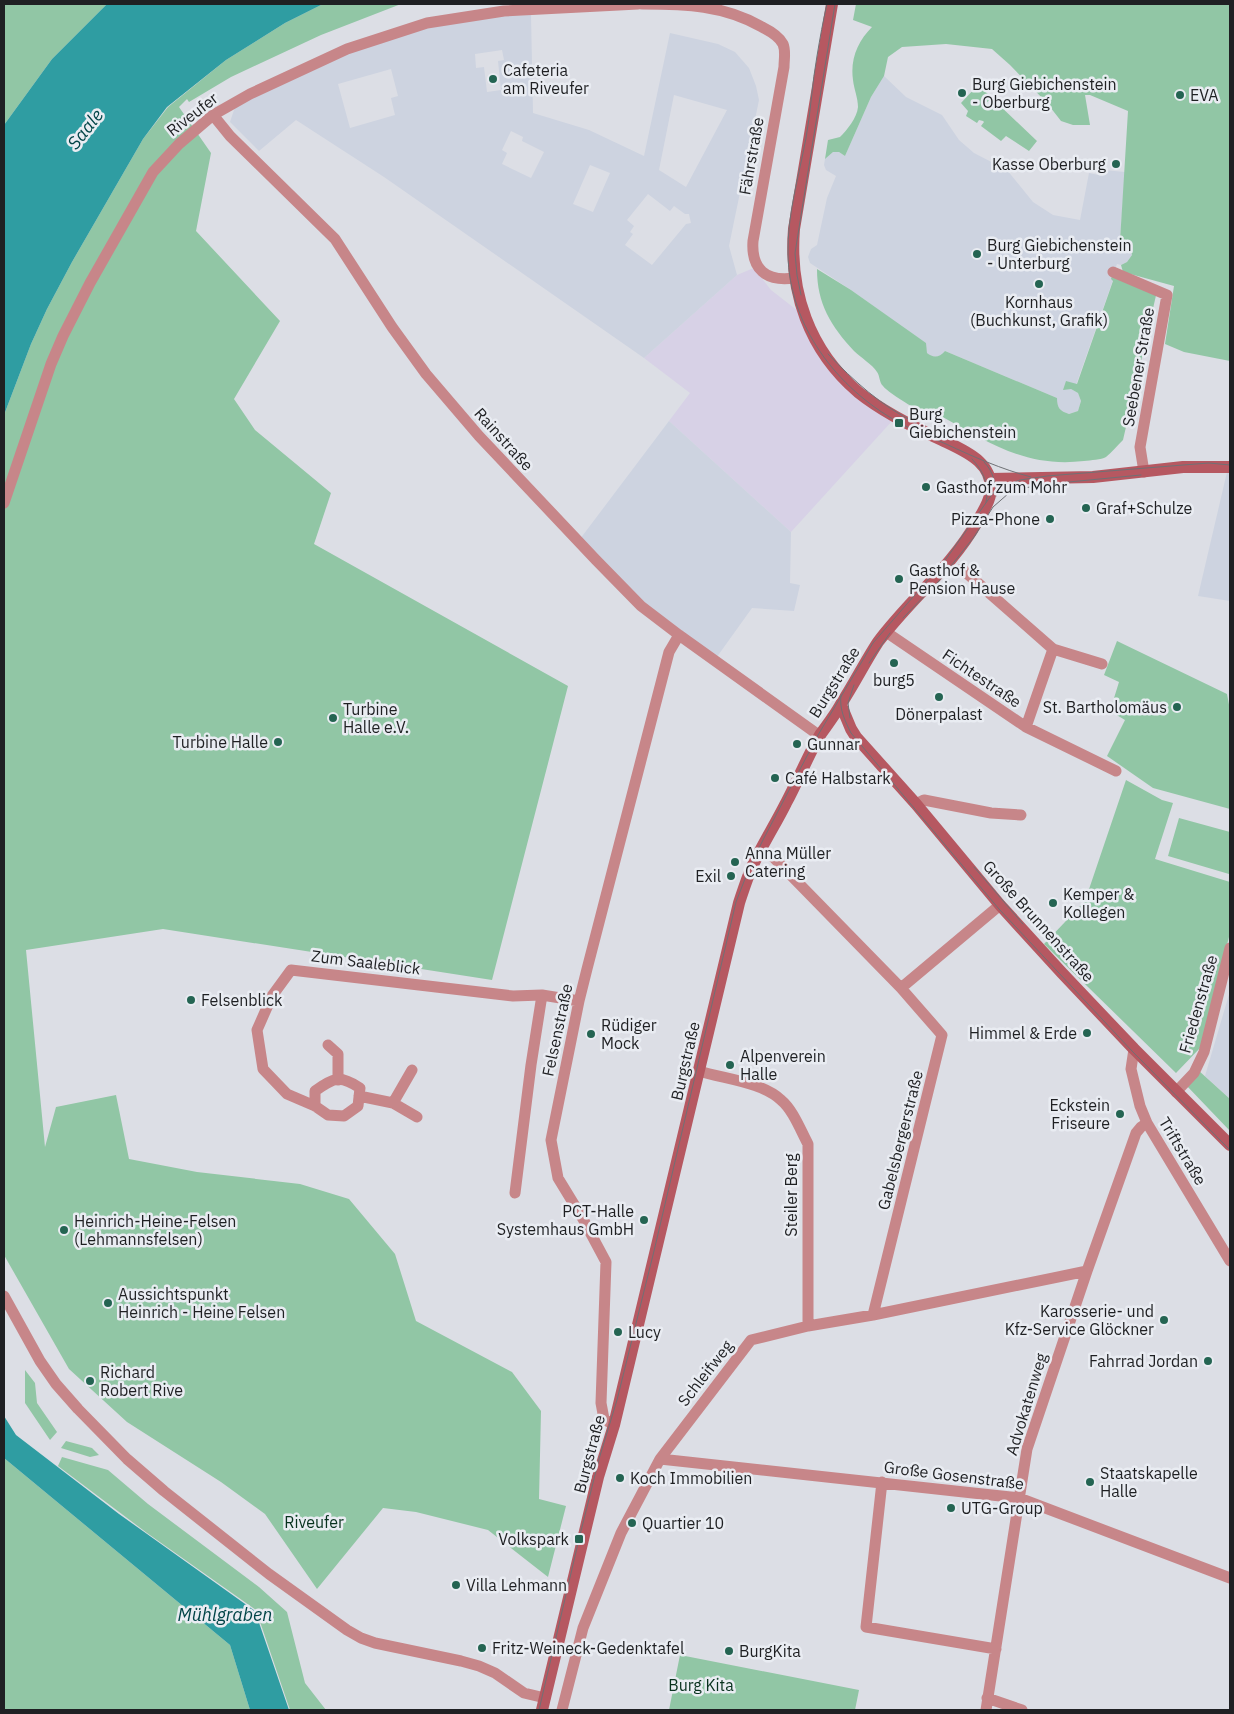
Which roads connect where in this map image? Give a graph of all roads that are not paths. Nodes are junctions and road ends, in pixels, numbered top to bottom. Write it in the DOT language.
graph roads {
  1 [pos="638,4"];
  2 [pos="642,4"];
  3 [pos="832,4"];
  4 [pos="213,115"];
  5 [pos="1113,272"];
  6 [pos="794,278"];
  7 [pos="1230,468"];
  8 [pos="1144,472"];
  9 [pos="990,478"];
  10 [pos="4,502"];
  11 [pos="962,568"];
  12 [pos="886,632"];
  13 [pos="679,635"];
  14 [pos="1053,649"];
  15 [pos="1102,664"];
  16 [pos="841,705"];
  17 [pos="1026,727"];
  18 [pos="820,736"];
  19 [pos="1116,771"];
  20 [pos="916,804"];
  21 [pos="1022,815"];
  22 [pos="761,849"];
  23 [pos="1000,904"];
  24 [pos="1230,948"];
  25 [pos="900,988"];
  26 [pos="542,995"];
  27 [pos="579,1001"];
  28 [pos="328,1045"];
  29 [pos="1134,1049"];
  30 [pos="412,1070"];
  31 [pos="699,1071"];
  32 [pos="338,1080"];
  33 [pos="1176,1092"];
  34 [pos="359,1096"];
  35 [pos="393,1103"];
  36 [pos="315,1106"];
  37 [pos="417,1117"];
  38 [pos="1147,1123"];
  39 [pos="1230,1145"];
  40 [pos="515,1193"];
  41 [pos="1230,1261"];
  42 [pos="1087,1271"];
  43 [pos="4,1296"];
  44 [pos="873,1314"];
  45 [pos="808,1326"];
  46 [pos="614,1425"];
  47 [pos="660,1460"];
  48 [pos="882,1482"];
  49 [pos="1019,1498"];
  50 [pos="1230,1578"];
  51 [pos="996,1648"];
  52 [pos="987,1698"];
  53 [pos="543,1704"];
  54 [pos="562,1710"];
  55 [pos="986,1710"];
  56 [pos="1022,1710"];
  1 -- 4 [label="street, Riveufer"];
  2 -- 6 [label="street, Fährstraße"];
  3 -- 6 [label="main road"];
  4 -- 10 [label="street, Riveufer"];
  4 -- 13 [label="street, Rainstraße"];
  5 -- 8 [label="street, Seebener Straße"];
  6 -- 9 [label="main road"];
  7 -- 8 [label="main road"];
  8 -- 9 [label="main road"];
  9 -- 12 [label="main road, Burgstraße"];
  11 -- 14 [label="street"];
  12 -- 16 [label="main road, Burgstraße"];
  12 -- 17 [label="street, Fichtestraße"];
  13 -- 18 [label="street, Rainstraße"];
  13 -- 27 [label="street, Felsenstraße"];
  14 -- 15 [label="street"];
  14 -- 17 [label="street"];
  16 -- 18 [label="main road, Burgstraße"];
  16 -- 20 [label="main road, Große Brunnenstraße"];
  17 -- 19 [label="street, Fichtestraße"];
  18 -- 22 [label="main road, Burgstraße"];
  20 -- 21 [label="street"];
  20 -- 23 [label="main road, Große Brunnenstraße"];
  22 -- 25 [label="street, Gabelsbergerstraße"];
  22 -- 31 [label="main road, Burgstraße"];
  23 -- 25 [label="street"];
  23 -- 29 [label="main road, Große Brunnenstraße"];
  24 -- 33 [label="street, Friedenstraße"];
  25 -- 44 [label="street, Gabelsbergerstraße"];
  26 -- 27 [label="street, Zum Saaleblick"];
  26 -- 36 [label="street, Zum Saaleblick"];
  26 -- 40 [label="street, Felsenstraße"];
  27 -- 46 [label="street, Felsenstraße"];
  28 -- 32 [label="street"];
  29 -- 33 [label="main road, Große Brunnenstraße"];
  29 -- 38 [label="street, Triftstraße"];
  30 -- 35 [label="street"];
  31 -- 45 [label="street, Steiler Berg"];
  31 -- 46 [label="main road, Burgstraße"];
  32 -- 34 [label="street"];
  32 -- 36 [label="street"];
  33 -- 39 [label="main road, Große Brunnenstraße"];
  34 -- 35 [label="street"];
  34 -- 36 [label="street, Zum Saaleblick"];
  35 -- 37 [label="street"];
  38 -- 41 [label="street, Triftstraße"];
  38 -- 42 [label="street, Advokatenweg"];
  42 -- 44 [label="street, Schleifweg"];
  42 -- 49 [label="street, Advokatenweg"];
  43 -- 53 [label="street"];
  44 -- 45 [label="street, Schleifweg"];
  45 -- 47 [label="street, Schleifweg"];
  46 -- 53 [label="main road, Burgstraße"];
  47 -- 48 [label="street, Große Gosenstraße"];
  47 -- 54 [label="street, Schleifweg"];
  48 -- 49 [label="street, Große Gosenstraße"];
  48 -- 51 [label="street"];
  49 -- 50 [label="street, Große Gosenstraße"];
  49 -- 51 [label="street, Advokatenweg"];
  51 -- 52 [label="street, Advokatenweg"];
  52 -- 55 [label="street, Advokatenweg"];
  52 -- 56 [label="street"];
}
